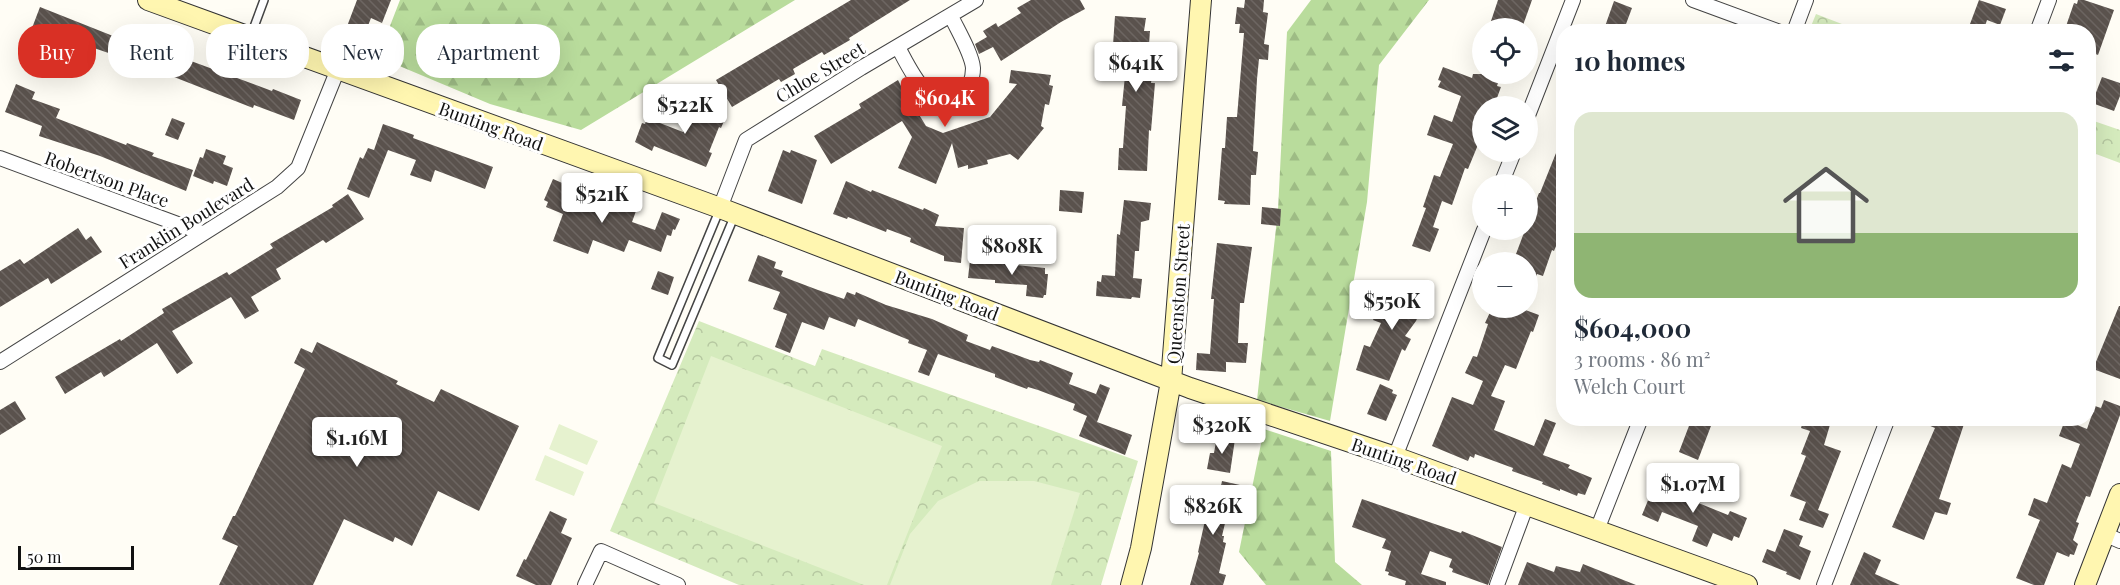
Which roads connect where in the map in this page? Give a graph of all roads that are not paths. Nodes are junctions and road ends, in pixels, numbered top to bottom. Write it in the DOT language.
graph roads {
  1 [pos="264,0"];
  2 [pos="976,0"];
  3 [pos="1201,0"];
  4 [pos="1573,0"];
  5 [pos="1693,0"];
  6 [pos="1806,0"];
  7 [pos="2049,0"];
  8 [pos="158,2"];
  9 [pos="951,16"];
  10 [pos="216,24"];
  11 [pos="255,24"];
  12 [pos="1564,24"];
  13 [pos="1758,24"];
  14 [pos="1797,24"];
  15 [pos="2040,24"];
  16 [pos="1556,44"];
  17 [pos="898,47"];
  18 [pos="334,78"];
  19 [pos="363,78"];
  20 [pos="1536,96"];
  21 [pos="0,158"];
  22 [pos="727,211"];
  23 [pos="202,233"];
  24 [pos="1480,240"];
  25 [pos="0,362"];
  26 [pos="1171,381"];
  27 [pos="1638,426"];
  28 [pos="1885,426"];
  29 [pos="1395,457"];
  30 [pos="2120,494"];
  31 [pos="1527,504"];
  32 [pos="1597,530"];
  33 [pos="2112,538"];
  34 [pos="585,585"];
  35 [pos="678,585"];
  36 [pos="1131,585"];
  37 [pos="1497,585"];
  38 [pos="1747,585"];
  39 [pos="1824,585"];
  40 [pos="2085,585"];
  1 -- 11 [label="lane"];
  2 -- 9 [label="street, Chloe Street"];
  3 -- 26 [label="main road, Queenston Street"];
  4 -- 12 [label="street"];
  5 -- 13 [label="street"];
  6 -- 14 [label="street"];
  7 -- 15 [label="street"];
  8 -- 10 [label="main road, Bunting Road"];
  9 -- 17 [label="street, Chloe Street"];
  9 -- 17 [label="street"];
  16 -- 20 [label="street"];
  17 -- 22 [label="street, Chloe Street"];
  18 -- 23 [label="street, Franklin Boulevard"];
  19 -- 22 [label="main road, Bunting Road"];
  21 -- 23 [label="street, Robertson Place"];
  22 -- 22 [label="lane"];
  22 -- 26 [label="main road, Bunting Road"];
  23 -- 25 [label="street, Franklin Boulevard"];
  24 -- 29 [label="street"];
  26 -- 29 [label="main road, Bunting Road"];
  26 -- 36 [label="main road, Queenston Street"];
  27 -- 32 [label="street"];
  28 -- 39 [label="street"];
  29 -- 31 [label="main road, Bunting Road"];
  30 -- 33 [label="main road"];
  31 -- 32 [label="main road, Bunting Road"];
  31 -- 37 [label="street"];
  32 -- 38 [label="main road, Bunting Road"];
  33 -- 40 [label="main road"];
  34 -- 35 [label="street"];
}
